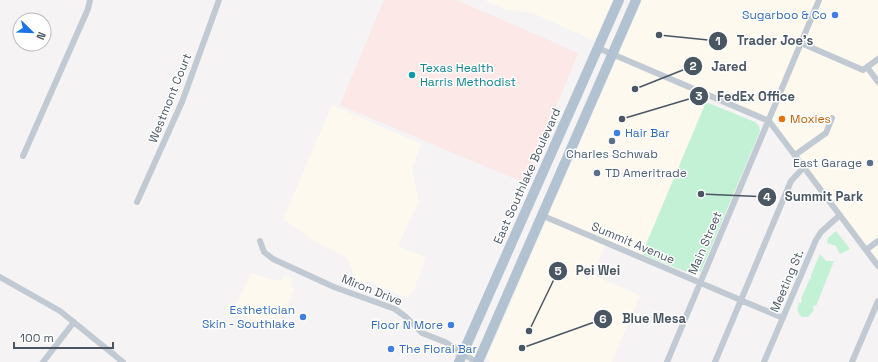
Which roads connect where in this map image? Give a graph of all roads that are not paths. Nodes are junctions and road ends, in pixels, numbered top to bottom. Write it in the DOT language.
graph roads {
  1 [pos="90,0"];
  2 [pos="219,0"];
  3 [pos="619,0"];
  4 [pos="636,0"];
  5 [pos="820,0"];
  6 [pos="801,43"];
  7 [pos="598,48"];
  8 [pos="612,54"];
  9 [pos="878,59"];
  10 [pos="867,67"];
  11 [pos="878,82"];
  12 [pos="832,118"];
  13 [pos="769,121"];
  14 [pos="794,155"];
  15 [pos="23,156"];
  16 [pos="804,167"];
  17 [pos="137,202"];
  18 [pos="840,215"];
  19 [pos="541,216"];
  20 [pos="260,241"];
  21 [pos="878,241"];
  22 [pos="866,250"];
  23 [pos="878,266"];
  24 [pos="0,277"];
  25 [pos="700,283"];
  26 [pos="740,301"];
  27 [pos="878,301"];
  28 [pos="783,318"];
  29 [pos="74,322"];
  30 [pos="462,357"];
  31 [pos="43,362"];
  32 [pos="123,362"];
  33 [pos="477,362"];
  34 [pos="667,362"];
  35 [pos="715,362"];
  36 [pos="764,362"];
  37 [pos="852,362"];
  1 -- 15 [label="street"];
  2 -- 17 [label="street, Westmont Court"];
  3 -- 7 [label="main road, East Southlake Boulevard"];
  4 -- 8 [label="main road"];
  5 -- 6 [label="street, Main Street"];
  6 -- 10 [label="street"];
  6 -- 13 [label="street, Main Street"];
  7 -- 8 [label="street"];
  7 -- 30 [label="main road, East Southlake Boulevard"];
  8 -- 13 [label="street"];
  8 -- 19 [label="main road"];
  9 -- 10 [label="street"];
  10 -- 11 [label="street"];
  12 -- 14 [label="street"];
  13 -- 14 [label="street"];
  13 -- 25 [label="street, Main Street"];
  14 -- 16 [label="street"];
  16 -- 18 [label="street"];
  16 -- 26 [label="street"];
  18 -- 22 [label="street"];
  18 -- 28 [label="street, Meeting St."];
  19 -- 25 [label="street, Summit Avenue"];
  19 -- 33 [label="main road"];
  20 -- 30 [label="street, Miron Drive"];
  21 -- 22 [label="street"];
  22 -- 23 [label="street"];
  24 -- 29 [label="street"];
  25 -- 26 [label="street, Summit Avenue"];
  25 -- 34 [label="street, Main Street"];
  26 -- 28 [label="street, Summit Avenue"];
  26 -- 35 [label="street"];
  27 -- 37 [label="street"];
  28 -- 36 [label="street, Meeting St."];
  29 -- 31 [label="street"];
  29 -- 32 [label="street"];
  30 -- 33 [label="street, Miron Drive"];
}
